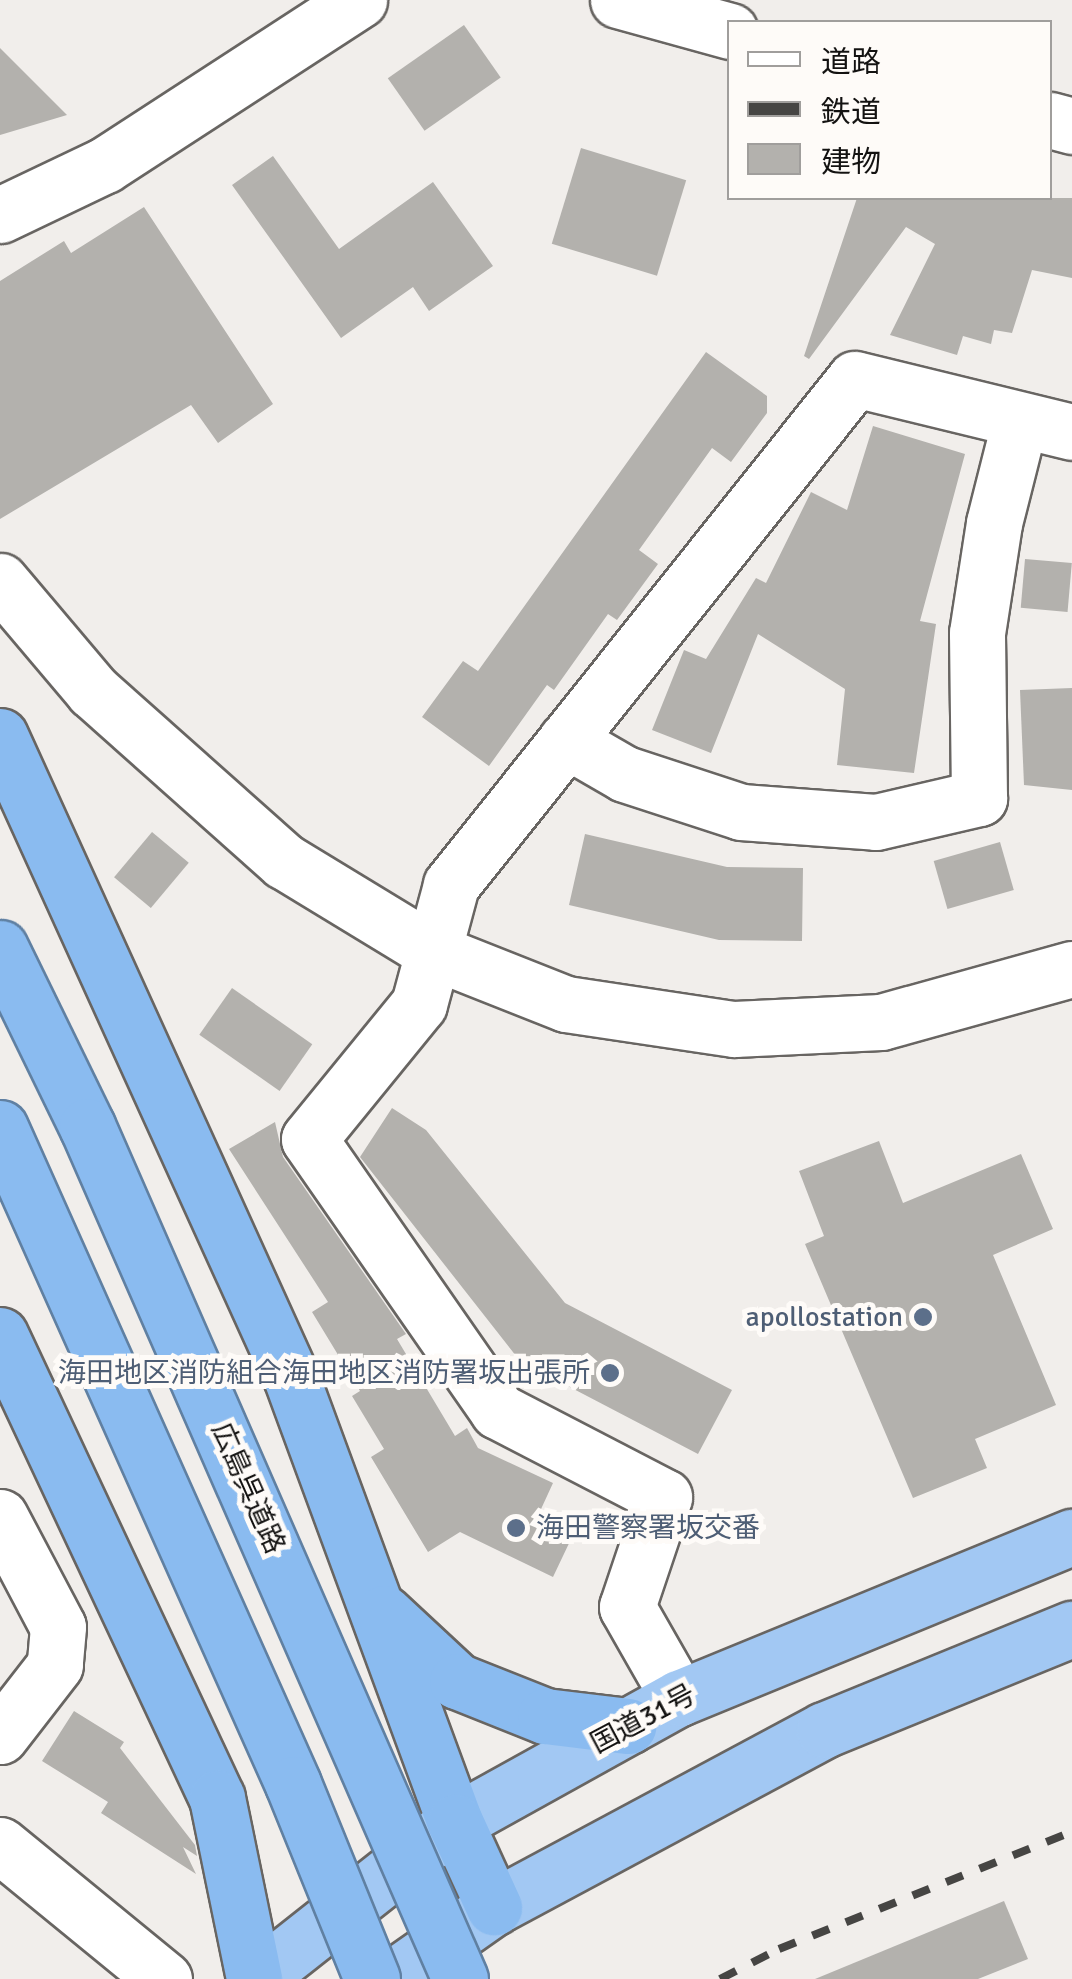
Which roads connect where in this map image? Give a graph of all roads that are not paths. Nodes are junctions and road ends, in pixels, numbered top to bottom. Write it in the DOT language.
graph roads {
  1 [pos="359,0"];
  2 [pos="618,0"];
  3 [pos="727,30"];
  4 [pos="0,215"];
  5 [pos="1046,426"];
  6 [pos="0,581"];
  7 [pos="0,736"];
  8 [pos="566,740"];
  9 [pos="0,948"];
  10 [pos="432,951"];
  11 [pos="1072,970"];
  12 [pos="0,1128"];
  13 [pos="0,1335"];
  14 [pos="0,1516"];
  15 [pos="1072,1536"];
  16 [pos="374,1604"];
  17 [pos="1072,1629"];
  18 [pos="679,1698"];
  19 [pos="628,1726"];
  20 [pos="0,1736"];
  21 [pos="455,1822"];
  22 [pos="0,1846"];
  23 [pos="494,1907"];
  24 [pos="164,1979"];
  25 [pos="255,1979"];
  26 [pos="372,1979"];
  27 [pos="391,1979"];
  28 [pos="460,1979"];
  1 -- 4 [label="street"];
  2 -- 3 [label="street"];
  5 -- 8 [label="street"];
  5 -- 8 [label="street"];
  6 -- 10 [label="street"];
  7 -- 16 [label="highway"];
  8 -- 10 [label="street"];
  9 -- 28 [label="highway, 広島呉道路, bridge"];
  10 -- 11 [label="street"];
  10 -- 18 [label="street"];
  12 -- 26 [label="highway, bridge"];
  13 -- 25 [label="highway"];
  14 -- 20 [label="street"];
  15 -- 18 [label="highway, 国道31号"];
  16 -- 19 [label="highway"];
  16 -- 21 [label="highway"];
  17 -- 23 [label="highway"];
  18 -- 19 [label="highway, 国道31号"];
  19 -- 21 [label="highway, 国道31号"];
  21 -- 23 [label="highway"];
  21 -- 25 [label="highway, 国道31号"];
  22 -- 24 [label="street"];
  23 -- 27 [label="highway"];
}
